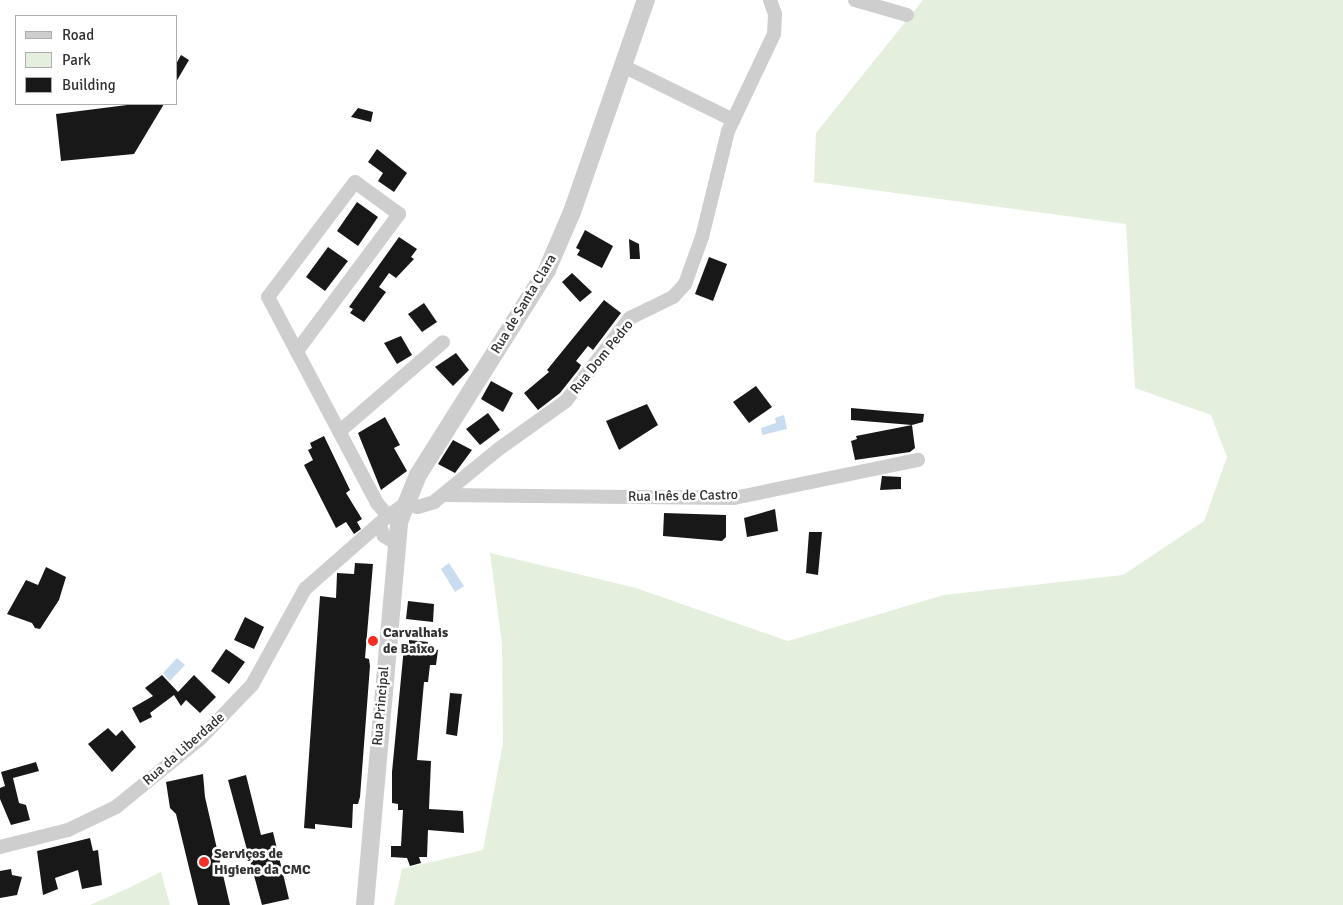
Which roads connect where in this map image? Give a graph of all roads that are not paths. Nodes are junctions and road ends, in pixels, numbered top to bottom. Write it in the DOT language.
graph roads {
  1 [pos="646,0"];
  2 [pos="770,0"];
  3 [pos="855,0"];
  4 [pos="907,15"];
  5 [pos="623,66"];
  6 [pos="734,120"];
  7 [pos="443,342"];
  8 [pos="297,351"];
  9 [pos="340,432"];
  10 [pos="918,460"];
  11 [pos="445,495"];
  12 [pos="394,513"];
  13 [pos="394,542"];
  14 [pos="0,847"];
  15 [pos="365,905"];
  1 -- 5 [label="street, Rua de Santa Clara"];
  2 -- 6 [label="street, Rua Dom Pedro"];
  3 -- 4 [label="street"];
  5 -- 6 [label="street"];
  5 -- 12 [label="street, Rua de Santa Clara"];
  6 -- 11 [label="street, Rua Dom Pedro"];
  7 -- 9 [label="street"];
  8 -- 8 [label="street"];
  8 -- 9 [label="street"];
  9 -- 12 [label="street"];
  10 -- 11 [label="street, Rua Inês de Castro"];
  11 -- 12 [label="street, Rua Dom Pedro"];
  12 -- 13 [label="street, Rua Principal"];
  12 -- 13 [label="street"];
  12 -- 14 [label="street, Rua da Liberdade"];
  13 -- 15 [label="street, Rua Principal"];
}
